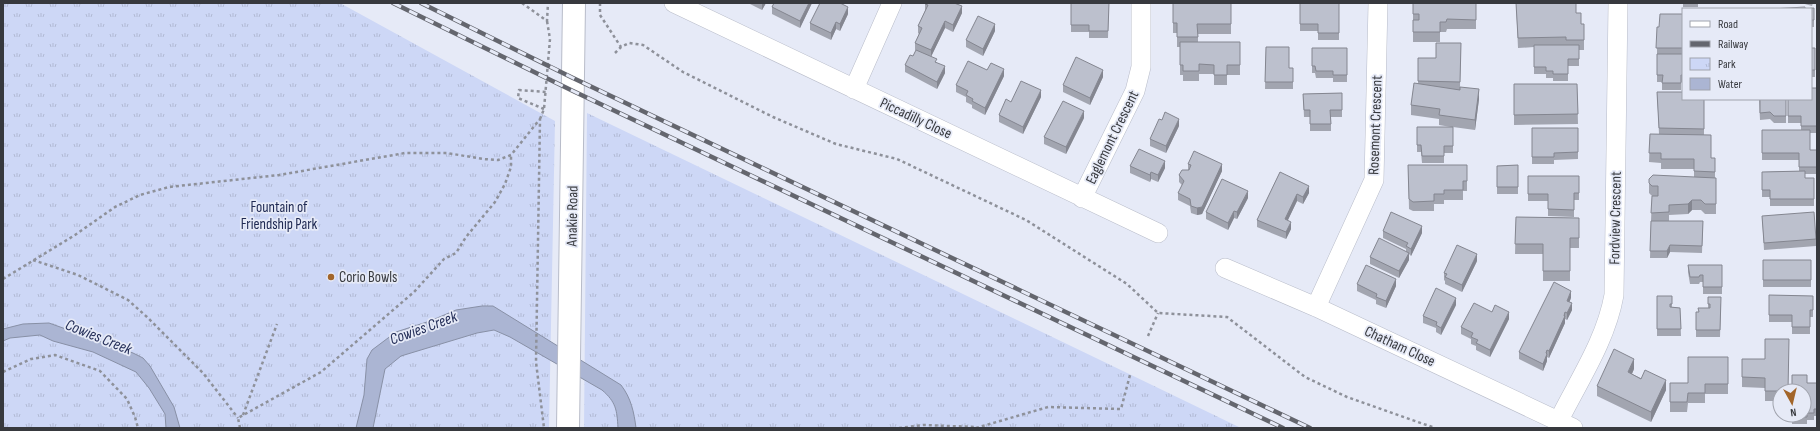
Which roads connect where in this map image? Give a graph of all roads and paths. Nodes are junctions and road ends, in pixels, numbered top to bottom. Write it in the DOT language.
graph roads {
  1 [pos="522,3"];
  2 [pos="548,3"];
  3 [pos="574,3"];
  4 [pos="600,3"];
  5 [pos="674,3"];
  6 [pos="892,3"];
  7 [pos="1141,3"];
  8 [pos="1378,3"];
  9 [pos="1618,3"];
  10 [pos="547,21"];
  11 [pos="621,47"];
  12 [pos="615,53"];
  13 [pos="854,89"];
  14 [pos="546,92"];
  15 [pos="544,109"];
  16 [pos="540,119"];
  17 [pos="511,155"];
  18 [pos="1082,198"];
  19 [pos="1158,233"];
  20 [pos="32,260"];
  21 [pos="1225,268"];
  22 [pos="3,279"];
  23 [pos="1316,307"];
  24 [pos="1158,313"];
  25 [pos="277,324"];
  26 [pos="1148,336"];
  27 [pos="3,372"];
  28 [pos="1130,375"];
  29 [pos="243,415"];
  30 [pos="238,418"];
  31 [pos="568,418"];
  32 [pos="1566,424"];
  33 [pos="138,428"];
  34 [pos="240,428"];
  35 [pos="544,428"];
  36 [pos="899,428"];
  37 [pos="976,428"];
  38 [pos="1435,428"];
  1 -- 10 [label="path"];
  2 -- 10 [label="path"];
  3 -- 31 [label="main road, Anakie Road"];
  4 -- 11 [label="path"];
  5 -- 13 [label="street, Piccadilly Close"];
  6 -- 13 [label="street"];
  7 -- 18 [label="street, Eaglemont Crescent"];
  8 -- 23 [label="street, Rosemont Crescent"];
  9 -- 32 [label="street, Fordview Crescent"];
  10 -- 14 [label="path"];
  11 -- 12 [label="path"];
  11 -- 24 [label="path"];
  13 -- 18 [label="street, Piccadilly Close"];
  14 -- 15 [label="path"];
  14 -- 15 [label="path"];
  15 -- 16 [label="path"];
  16 -- 17 [label="path"];
  16 -- 35 [label="path"];
  17 -- 20 [label="path"];
  17 -- 29 [label="path"];
  18 -- 19 [label="street, Piccadilly Close"];
  20 -- 22 [label="path"];
  20 -- 30 [label="path"];
  21 -- 23 [label="street, Chatham Close"];
  23 -- 32 [label="street, Chatham Close"];
  24 -- 26 [label="path"];
  24 -- 38 [label="path"];
  25 -- 29 [label="path"];
  27 -- 33 [label="path"];
  28 -- 37 [label="path"];
  29 -- 30 [label="path"];
  30 -- 34 [label="path"];
  36 -- 37 [label="path"];
}
